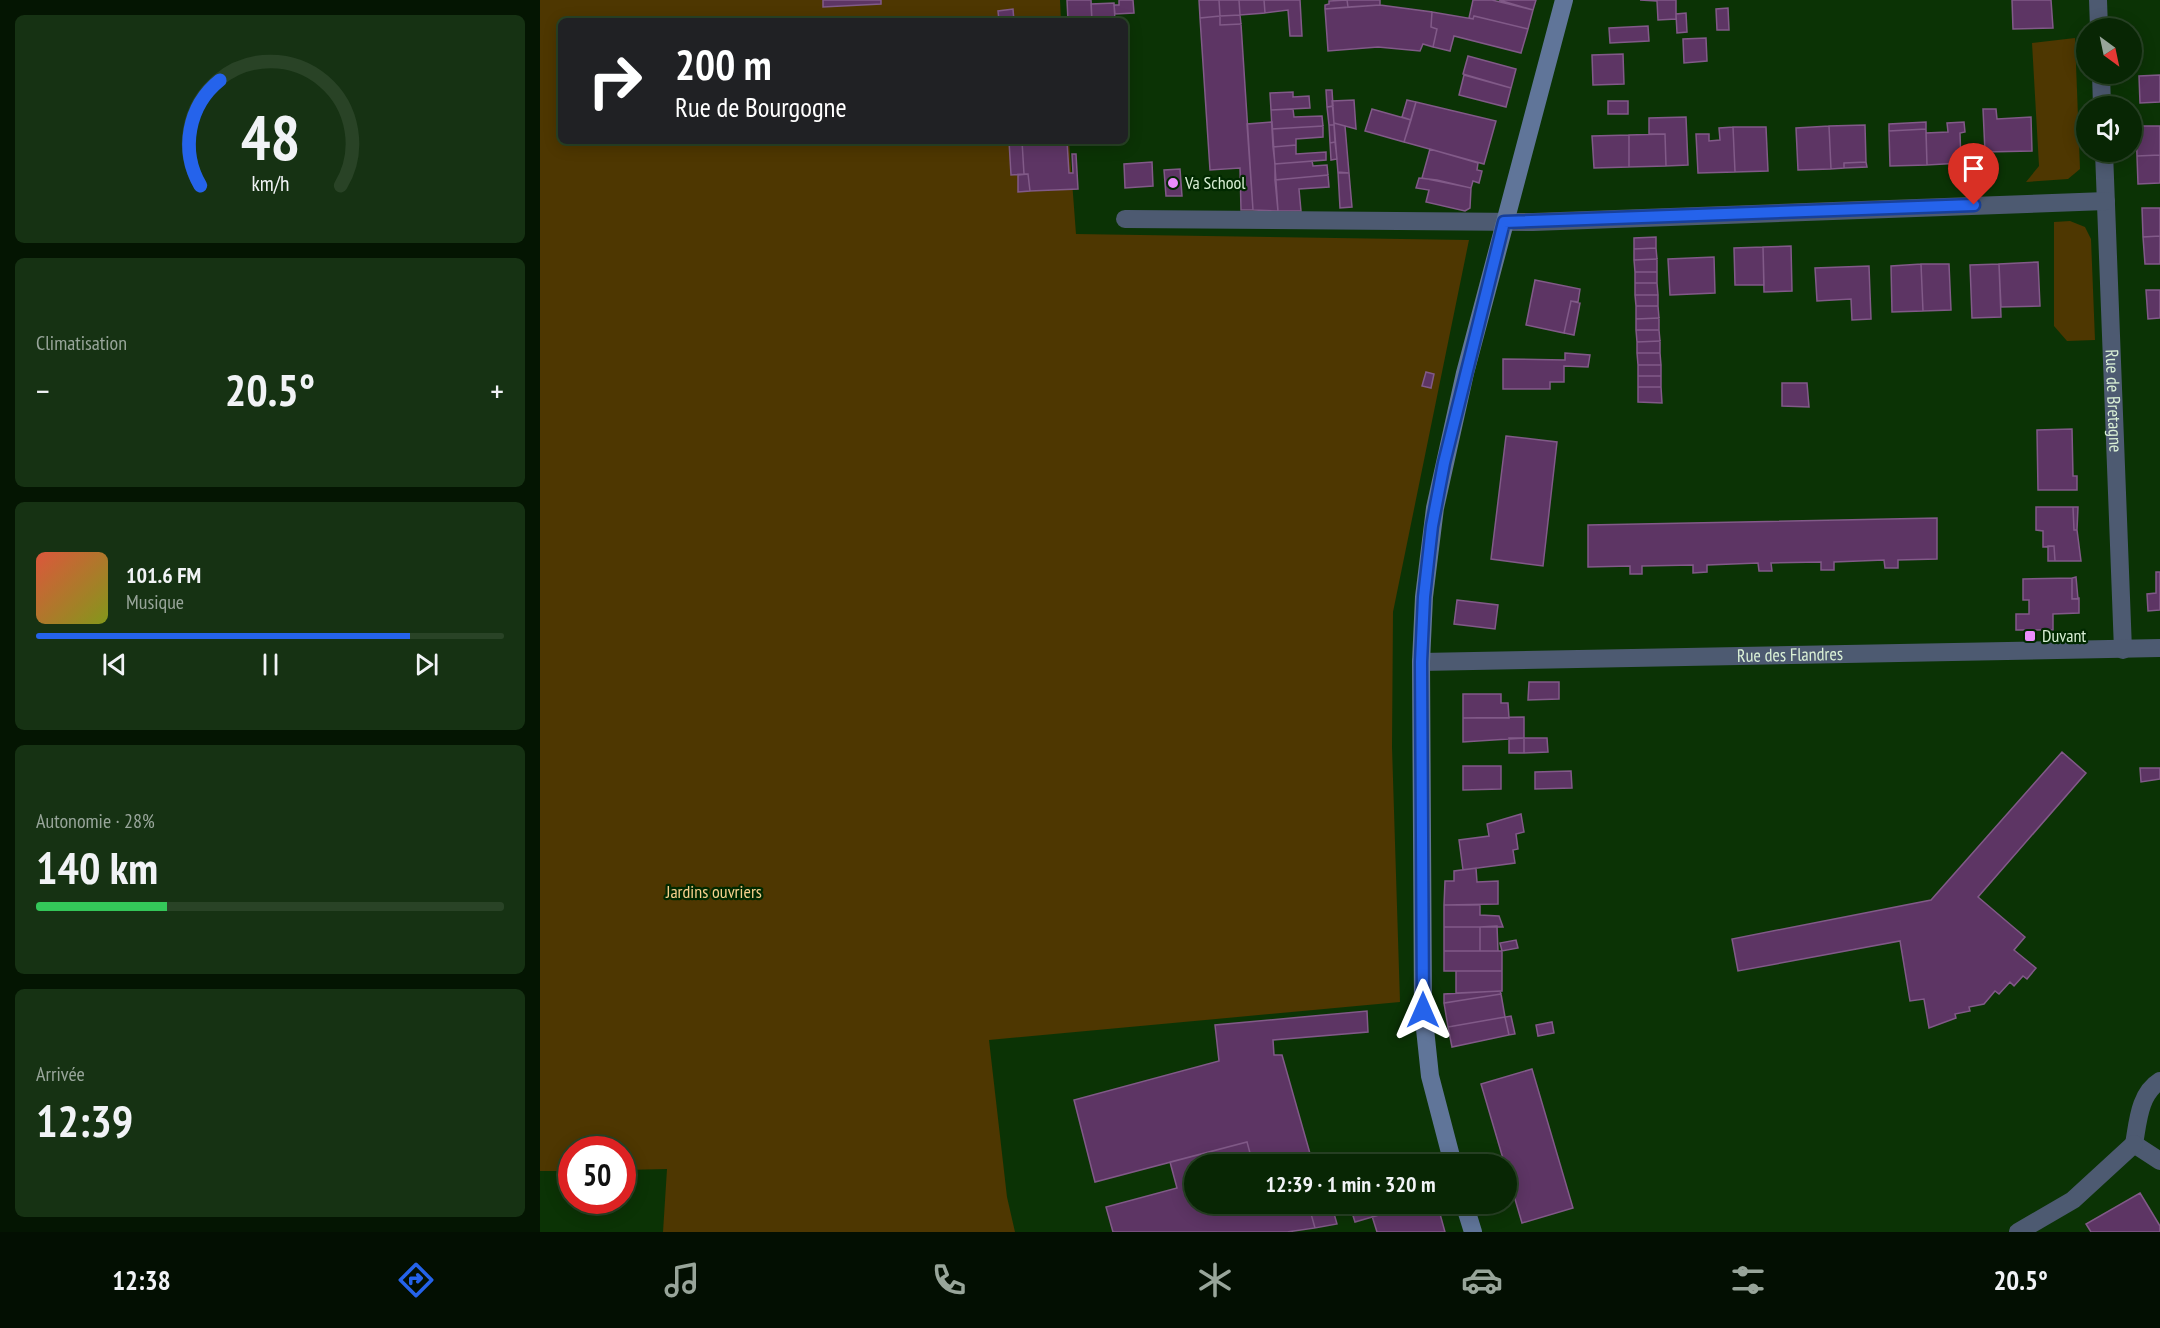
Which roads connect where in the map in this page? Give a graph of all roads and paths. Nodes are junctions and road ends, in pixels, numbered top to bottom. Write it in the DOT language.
graph roads {
  1 [pos="1564,0"];
  2 [pos="2098,0"];
  3 [pos="2099,18"];
  4 [pos="2104,162"];
  5 [pos="2106,201"];
  6 [pos="1125,219"];
  7 [pos="1504,222"];
  8 [pos="2160,648"];
  9 [pos="2123,650"];
  10 [pos="1421,662"];
  11 [pos="2160,1081"];
  12 [pos="2134,1144"];
  13 [pos="1450,1154"];
  14 [pos="2160,1161"];
  15 [pos="1467,1214"];
  16 [pos="1473,1232"];
  17 [pos="2018,1232"];
  1 -- 7 [label="main road"];
  2 -- 3 [label="street"];
  4 -- 5 [label="street, Rue de Bretagne"];
  5 -- 7 [label="street"];
  5 -- 9 [label="street, Rue de Bretagne"];
  6 -- 7 [label="street"];
  7 -- 10 [label="main road"];
  8 -- 9 [label="street, Rue des Flandres"];
  9 -- 10 [label="street, Rue des Flandres"];
  10 -- 13 [label="main road"];
  11 -- 12 [label="street"];
  12 -- 14 [label="street"];
  12 -- 17 [label="street"];
  15 -- 16 [label="main road"];
}
